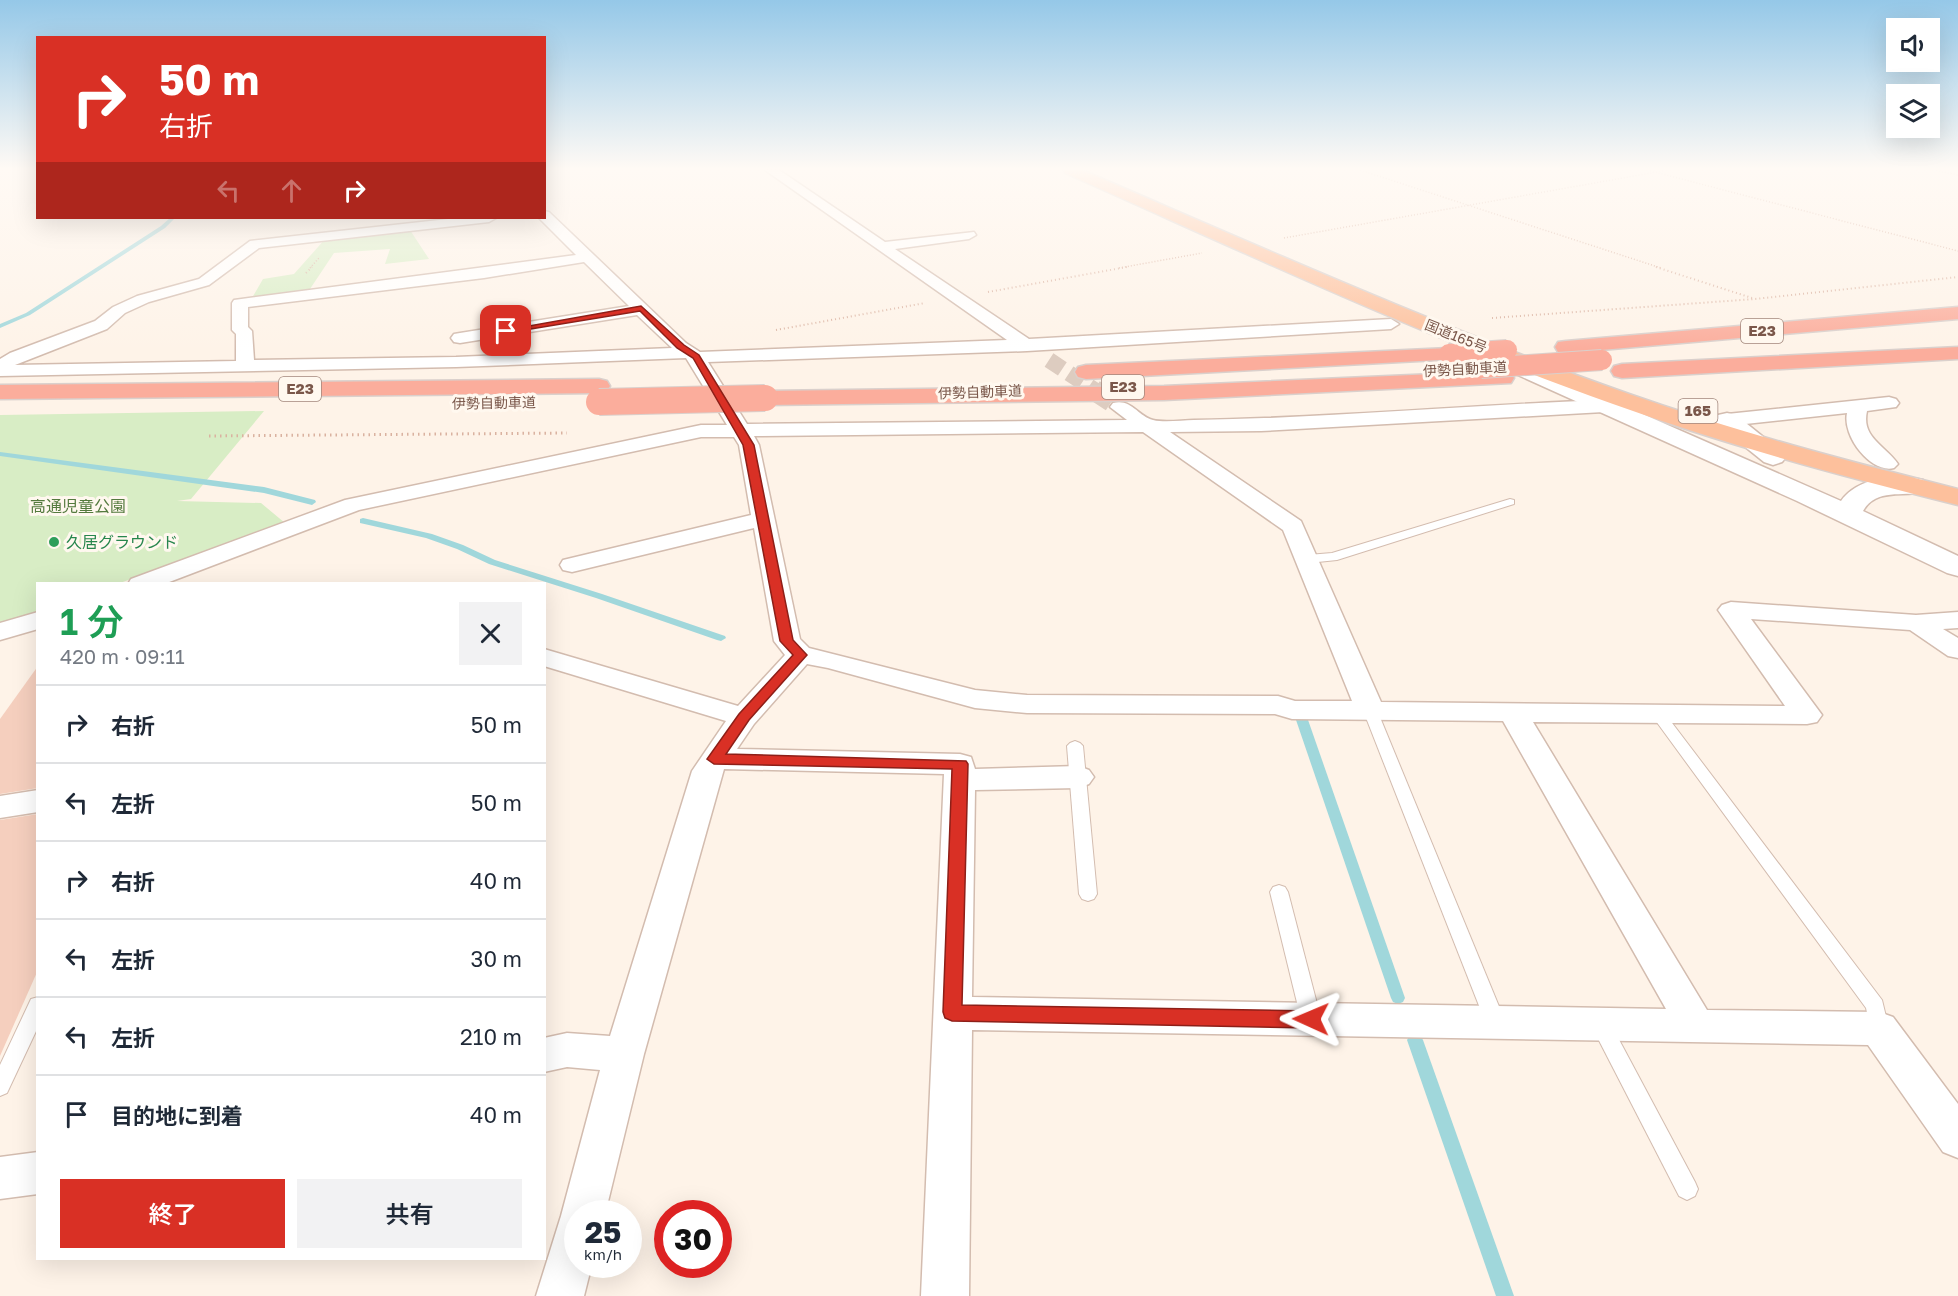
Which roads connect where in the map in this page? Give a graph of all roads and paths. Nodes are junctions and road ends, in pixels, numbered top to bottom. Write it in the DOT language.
graph roads {
  1 [pos="377,230"];
  2 [pos="561,230"];
  3 [pos="861,230"];
  4 [pos="1210,230"];
  5 [pos="1233,230"];
  6 [pos="1325,230"];
  7 [pos="1546,230"];
  8 [pos="1879,230"];
  9 [pos="969,235"];
  10 [pos="1260,242"];
  11 [pos="884,246"];
  12 [pos="1958,251"];
  13 [pos="1209,252"];
  14 [pos="589,257"];
  15 [pos="1958,277"];
  16 [pos="956,298"];
  17 [pos="1755,299"];
  18 [pos="1958,308"];
  19 [pos="641,309"];
  20 [pos="1958,313"];
  21 [pos="1492,318"];
  22 [pos="1871,322"];
  23 [pos="1391,324"];
  24 [pos="1437,329"];
  25 [pos="1958,329"];
  26 [pos="772,330"];
  27 [pos="460,338"];
  28 [pos="1024,344"];
  29 [pos="1958,353"];
  30 [pos="693,355"];
  31 [pos="245,366"];
  32 [pos="1056,368"];
  33 [pos="0,369"];
  34 [pos="761,390"];
  35 [pos="0,392"];
  36 [pos="599,394"];
  37 [pos="1889,403"];
  38 [pos="1604,406"];
  39 [pos="1120,407"];
  40 [pos="1858,407"];
  41 [pos="0,412"];
  42 [pos="1148,427"];
  43 [pos="740,430"];
  44 [pos="1735,431"];
  45 [pos="613,433"];
  46 [pos="208,436"];
  47 [pos="676,436"];
  48 [pos="1887,464"];
  49 [pos="1958,483"];
  50 [pos="1914,486"];
  51 [pos="1807,495"];
  52 [pos="1958,497"];
  53 [pos="1510,502"];
  54 [pos="1850,510"];
  55 [pos="763,519"];
  56 [pos="1308,559"];
  57 [pos="572,565"];
  58 [pos="1958,565"];
  59 [pos="145,582"];
  60 [pos="1958,620"];
  61 [pos="36,621"];
  62 [pos="1916,623"];
  63 [pos="0,632"];
  64 [pos="1958,650"];
  65 [pos="800,655"];
  66 [pos="546,658"];
  67 [pos="1370,710"];
  68 [pos="1513,713"];
  69 [pos="1658,714"];
  70 [pos="744,717"];
  71 [pos="1075,746"];
  72 [pos="714,759"];
  73 [pos="1078,777"];
  74 [pos="960,780"];
  75 [pos="36,799"];
  76 [pos="0,807"];
  77 [pos="1278,892"];
  78 [pos="1088,894"];
  79 [pos="36,1009"];
  80 [pos="952,1012"];
  81 [pos="1311,1019"];
  82 [pos="1496,1021"];
  83 [pos="1600,1023"];
  84 [pos="1696,1025"];
  85 [pos="1879,1029"];
  86 [pos="624,1054"];
  87 [pos="546,1055"];
  88 [pos="0,1087"];
  89 [pos="1958,1138"];
  90 [pos="36,1173"];
  91 [pos="0,1178"];
  92 [pos="1687,1189"];
  93 [pos="586,1200"];
  94 [pos="565,1278"];
  95 [pos="560,1296"];
  96 [pos="945,1296"];
  1 -- 33 [label="street"];
  2 -- 14 [label="street"];
  3 -- 11 [label="street"];
  4 -- 24 [label="highway, 国道165号 / 165"];
  5 -- 10 [label="highway, 国道165号 / 165"];
  6 -- 10 [label="path"];
  7 -- 17 [label="path"];
  8 -- 12 [label="path"];
  9 -- 11 [label="street"];
  10 -- 44 [label="highway, 国道165号 / 165"];
  11 -- 16 [label="street"];
  13 -- 16 [label="path"];
  14 -- 19 [label="street"];
  14 -- 31 [label="street"];
  15 -- 17 [label="path"];
  16 -- 26 [label="path"];
  16 -- 28 [label="street"];
  17 -- 21 [label="path"];
  18 -- 22 [label="highway"];
  19 -- 27 [label="street"];
  19 -- 30 [label="street"];
  20 -- 22 [label="highway, 伊勢自動車道 / E23"];
  22 -- 32 [label="highway, 伊勢自動車道 / E23, bridge"];
  23 -- 28 [label="street"];
  24 -- 38 [label="street"];
  24 -- 44 [label="highway, 国道165号 / 165"];
  25 -- 34 [label="highway, 伊勢自動車道 / E23, bridge"];
  28 -- 30 [label="street"];
  28 -- 32 [label="street"];
  29 -- 34 [label="highway"];
  30 -- 31 [label="street"];
  30 -- 43 [label="street"];
  31 -- 33 [label="street"];
  32 -- 34 [label="highway, 伊勢自動車道 / E23"];
  34 -- 36 [label="highway, 伊勢自動車道, bridge"];
  35 -- 36 [label="highway, 伊勢自動車道 / E23"];
  36 -- 41 [label="highway, 伊勢自動車道 / E23"];
  37 -- 40 [label="street"];
  38 -- 42 [label="street"];
  38 -- 51 [label="street"];
  39 -- 42 [label="street"];
  40 -- 44 [label="street"];
  40 -- 48 [label="street"];
  42 -- 43 [label="street"];
  42 -- 56 [label="street"];
  43 -- 47 [label="street"];
  43 -- 55 [label="street"];
  44 -- 48 [label="highway, 国道165号 / 165"];
  44 -- 50 [label="highway, 国道165号 / 165"];
  44 -- 51 [label="street"];
  44 -- 54 [label="street"];
  45 -- 46 [label="path"];
  45 -- 47 [label="street"];
  47 -- 59 [label="street"];
  48 -- 49 [label="highway, 国道165号 / 165"];
  50 -- 52 [label="highway, 国道165号 / 165"];
  50 -- 54 [label="street"];
  51 -- 58 [label="street"];
  53 -- 56 [label="lane"];
  54 -- 58 [label="street"];
  55 -- 57 [label="street"];
  55 -- 65 [label="street"];
  56 -- 67 [label="street"];
  60 -- 62 [label="street"];
  61 -- 63 [label="street"];
  62 -- 64 [label="street"];
  62 -- 69 [label="street"];
  65 -- 67 [label="street"];
  65 -- 70 [label="street"];
  66 -- 70 [label="street"];
  67 -- 68 [label="street"];
  67 -- 82 [label="lane"];
  68 -- 69 [label="street"];
  68 -- 84 [label="street"];
  69 -- 85 [label="lane"];
  70 -- 72 [label="street"];
  71 -- 73 [label="lane"];
  72 -- 74 [label="street"];
  72 -- 86 [label="street"];
  73 -- 74 [label="street"];
  73 -- 78 [label="lane"];
  74 -- 80 [label="street"];
  75 -- 76 [label="street"];
  77 -- 81 [label="lane"];
  79 -- 88 [label="lane"];
  80 -- 81 [label="street"];
  80 -- 96 [label="street"];
  81 -- 82 [label="street"];
  82 -- 83 [label="street"];
  83 -- 84 [label="street"];
  83 -- 92 [label="lane"];
  84 -- 85 [label="street"];
  85 -- 89 [label="street"];
  86 -- 87 [label="street"];
  86 -- 93 [label="street"];
  90 -- 91 [label="street"];
  94 -- 95 [label="street"];
}
